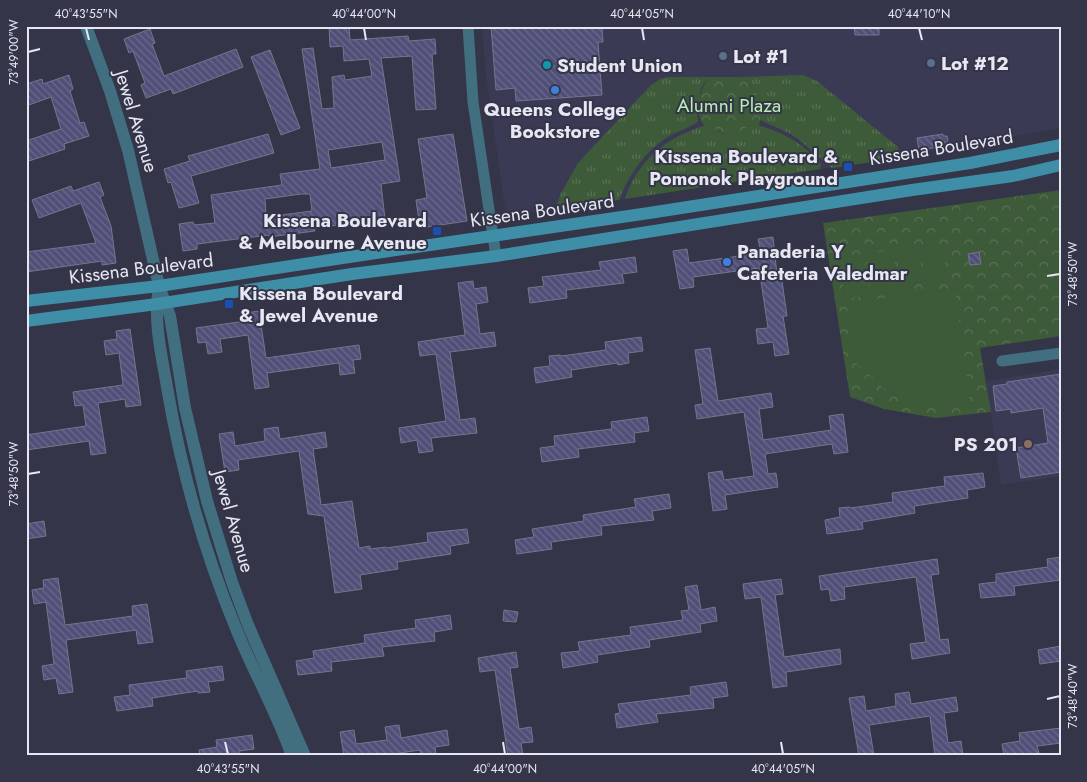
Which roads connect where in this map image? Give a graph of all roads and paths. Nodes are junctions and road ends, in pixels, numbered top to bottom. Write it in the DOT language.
graph roads {
  1 [pos="86,26"];
  2 [pos="468,26"];
  3 [pos="1061,145"];
  4 [pos="1061,165"];
  5 [pos="493,236"];
  6 [pos="496,256"];
  7 [pos="159,286"];
  8 [pos="26,301"];
  9 [pos="161,303"];
  10 [pos="26,321"];
  11 [pos="1061,353"];
  12 [pos="1002,361"];
  13 [pos="292,756"];
  14 [pos="305,756"];
  1 -- 7 [label="street, Jewel Avenue"];
  2 -- 5 [label="street"];
  3 -- 5 [label="main road, Kissena Boulevard"];
  4 -- 6 [label="main road, Kissena Boulevard"];
  5 -- 6 [label="street"];
  5 -- 7 [label="main road, Kissena Boulevard"];
  6 -- 9 [label="main road, Kissena Boulevard"];
  7 -- 8 [label="main road, Kissena Boulevard"];
  7 -- 9 [label="street, Jewel Avenue"];
  9 -- 10 [label="main road, Kissena Boulevard"];
  9 -- 13 [label="street, Jewel Avenue"];
  9 -- 14 [label="street, Jewel Avenue"];
  11 -- 12 [label="street"];
}
